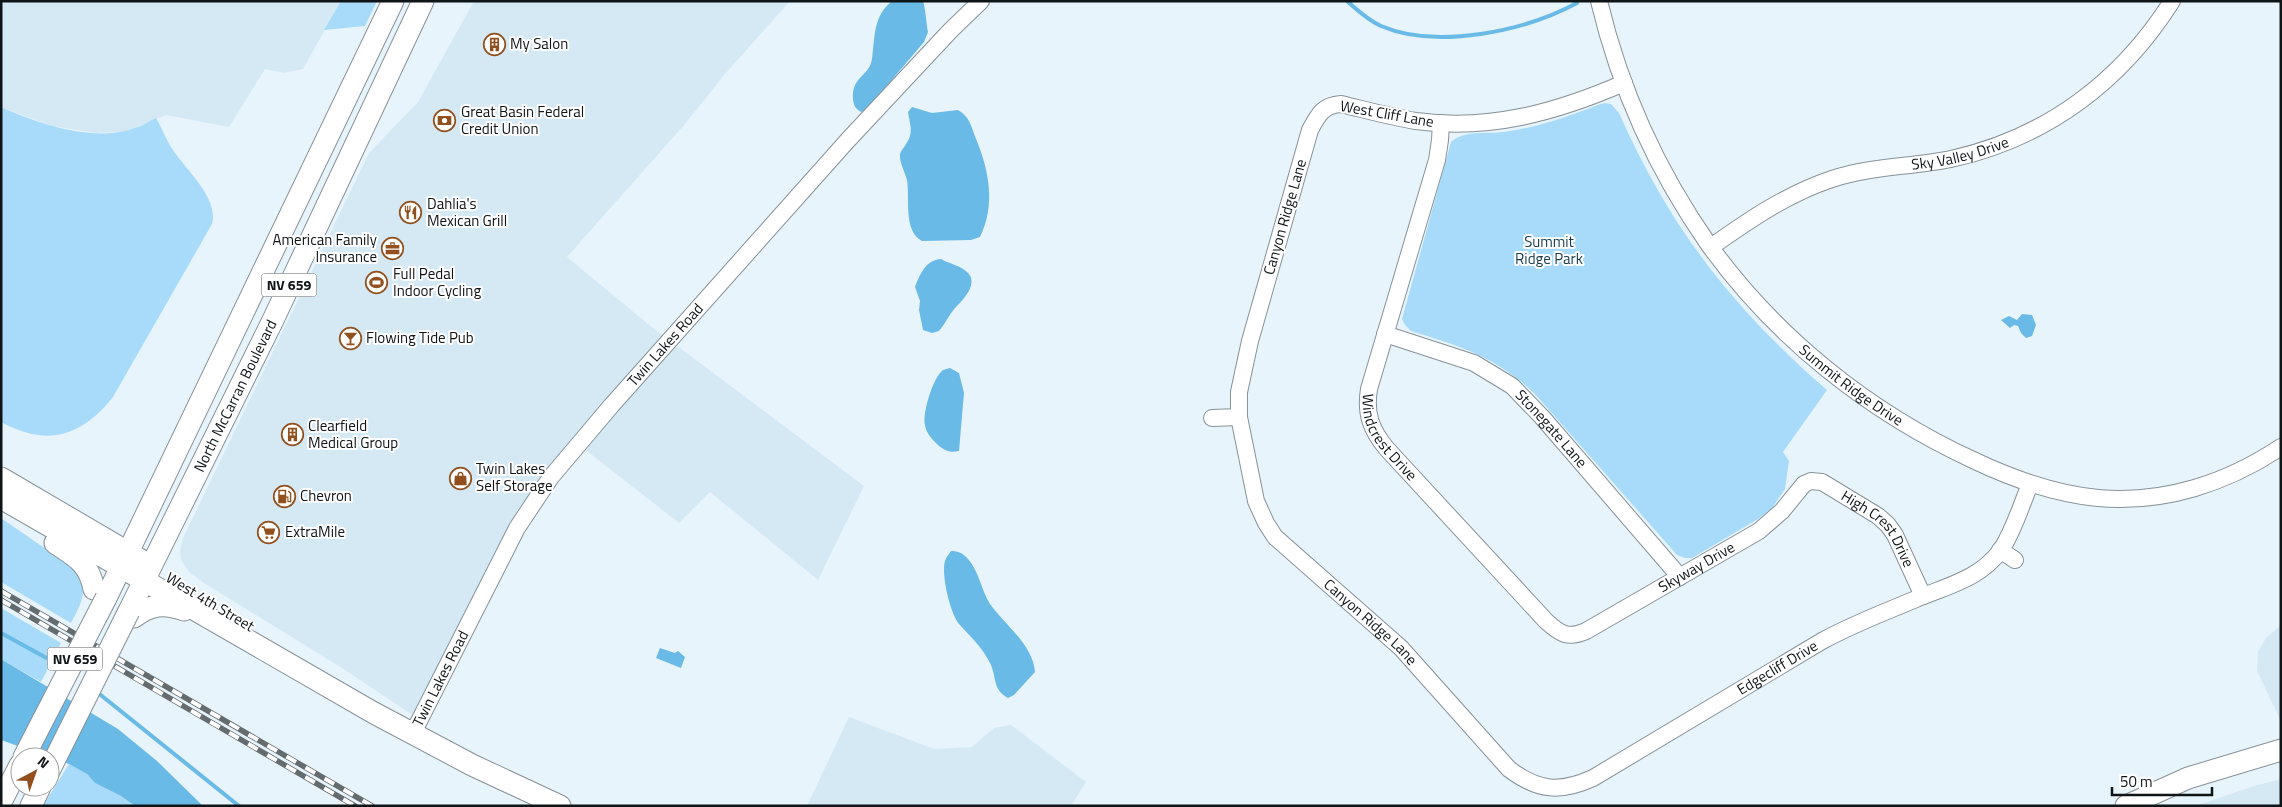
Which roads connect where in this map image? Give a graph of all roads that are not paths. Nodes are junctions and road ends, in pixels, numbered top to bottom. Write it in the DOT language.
graph roads {
  1 [pos="393,1"];
  2 [pos="424,1"];
  3 [pos="981,1"];
  4 [pos="1599,1"];
  5 [pos="2172,1"];
  6 [pos="1624,83"];
  7 [pos="1324,108"];
  8 [pos="1441,123"];
  9 [pos="322,147"];
  10 [pos="349,157"];
  11 [pos="1711,247"];
  12 [pos="1385,334"];
  13 [pos="1240,417"];
  14 [pos="1212,418"];
  15 [pos="2281,447"];
  16 [pos="1,478"];
  17 [pos="1812,481"];
  18 [pos="2030,484"];
  19 [pos="1,498"];
  20 [pos="2000,550"];
  21 [pos="126,560"];
  22 [pos="2015,560"];
  23 [pos="149,574"];
  24 [pos="1680,576"];
  25 [pos="100,594"];
  26 [pos="1923,596"];
  27 [pos="131,614"];
  28 [pos="213,620"];
  29 [pos="1569,636"];
  30 [pos="413,733"];
  31 [pos="29,747"];
  32 [pos="60,749"];
  33 [pos="2281,750"];
  34 [pos="10,784"];
  35 [pos="1555,788"];
  36 [pos="1,802"];
  37 [pos="560,806"];
  38 [pos="2126,806"];
  1 -- 9 [label="main road, North McCarran Boulevard / NV 659"];
  2 -- 10 [label="main road, North McCarran Boulevard / NV 659"];
  3 -- 30 [label="street, Twin Lakes Road"];
  4 -- 6 [label="street, Summit Ridge Drive"];
  5 -- 11 [label="street, Sky Valley Drive"];
  6 -- 8 [label="street, West Cliff Lane"];
  6 -- 11 [label="street, Summit Ridge Drive"];
  7 -- 8 [label="street, West Cliff Lane"];
  7 -- 13 [label="street, Canyon Ridge Lane"];
  8 -- 12 [label="street, Windcrest Drive"];
  9 -- 10 [label="main road"];
  9 -- 21 [label="main road, North McCarran Boulevard / NV 659"];
  10 -- 23 [label="main road, North McCarran Boulevard / NV 659"];
  11 -- 18 [label="street, Summit Ridge Drive"];
  12 -- 24 [label="street, Stonegate Lane"];
  12 -- 29 [label="street, Windcrest Drive"];
  13 -- 14 [label="street"];
  13 -- 35 [label="street, Canyon Ridge Lane"];
  15 -- 18 [label="street, Summit Ridge Drive"];
  16 -- 21 [label="main road, West 4th Street"];
  17 -- 24 [label="street, Skyway Drive"];
  17 -- 26 [label="street, High Crest Drive"];
  18 -- 20 [label="street, Edgecliff Drive"];
  19 -- 21 [label="main road, West 4th Street"];
  19 -- 25 [label="main road"];
  20 -- 22 [label="street"];
  20 -- 26 [label="street, Edgecliff Drive"];
  21 -- 23 [label="main road, West 4th Street"];
  21 -- 25 [label="main road, North McCarran Boulevard / NV 659"];
  23 -- 27 [label="main road, North McCarran Boulevard / NV 659"];
  23 -- 28 [label="main road, West 4th Street"];
  23 -- 30 [label="main road, West 4th Street"];
  24 -- 29 [label="street, Skyway Drive"];
  25 -- 31 [label="main road, North McCarran Boulevard / NV 659, bridge"];
  26 -- 35 [label="street, Edgecliff Drive"];
  27 -- 28 [label="main road"];
  27 -- 32 [label="main road, North McCarran Boulevard / NV 659, bridge"];
  28 -- 30 [label="main road, West 4th Street"];
  30 -- 37 [label="main road, West 4th Street"];
  33 -- 38 [label="main road"];
  34 -- 36 [label="main road"];
}
